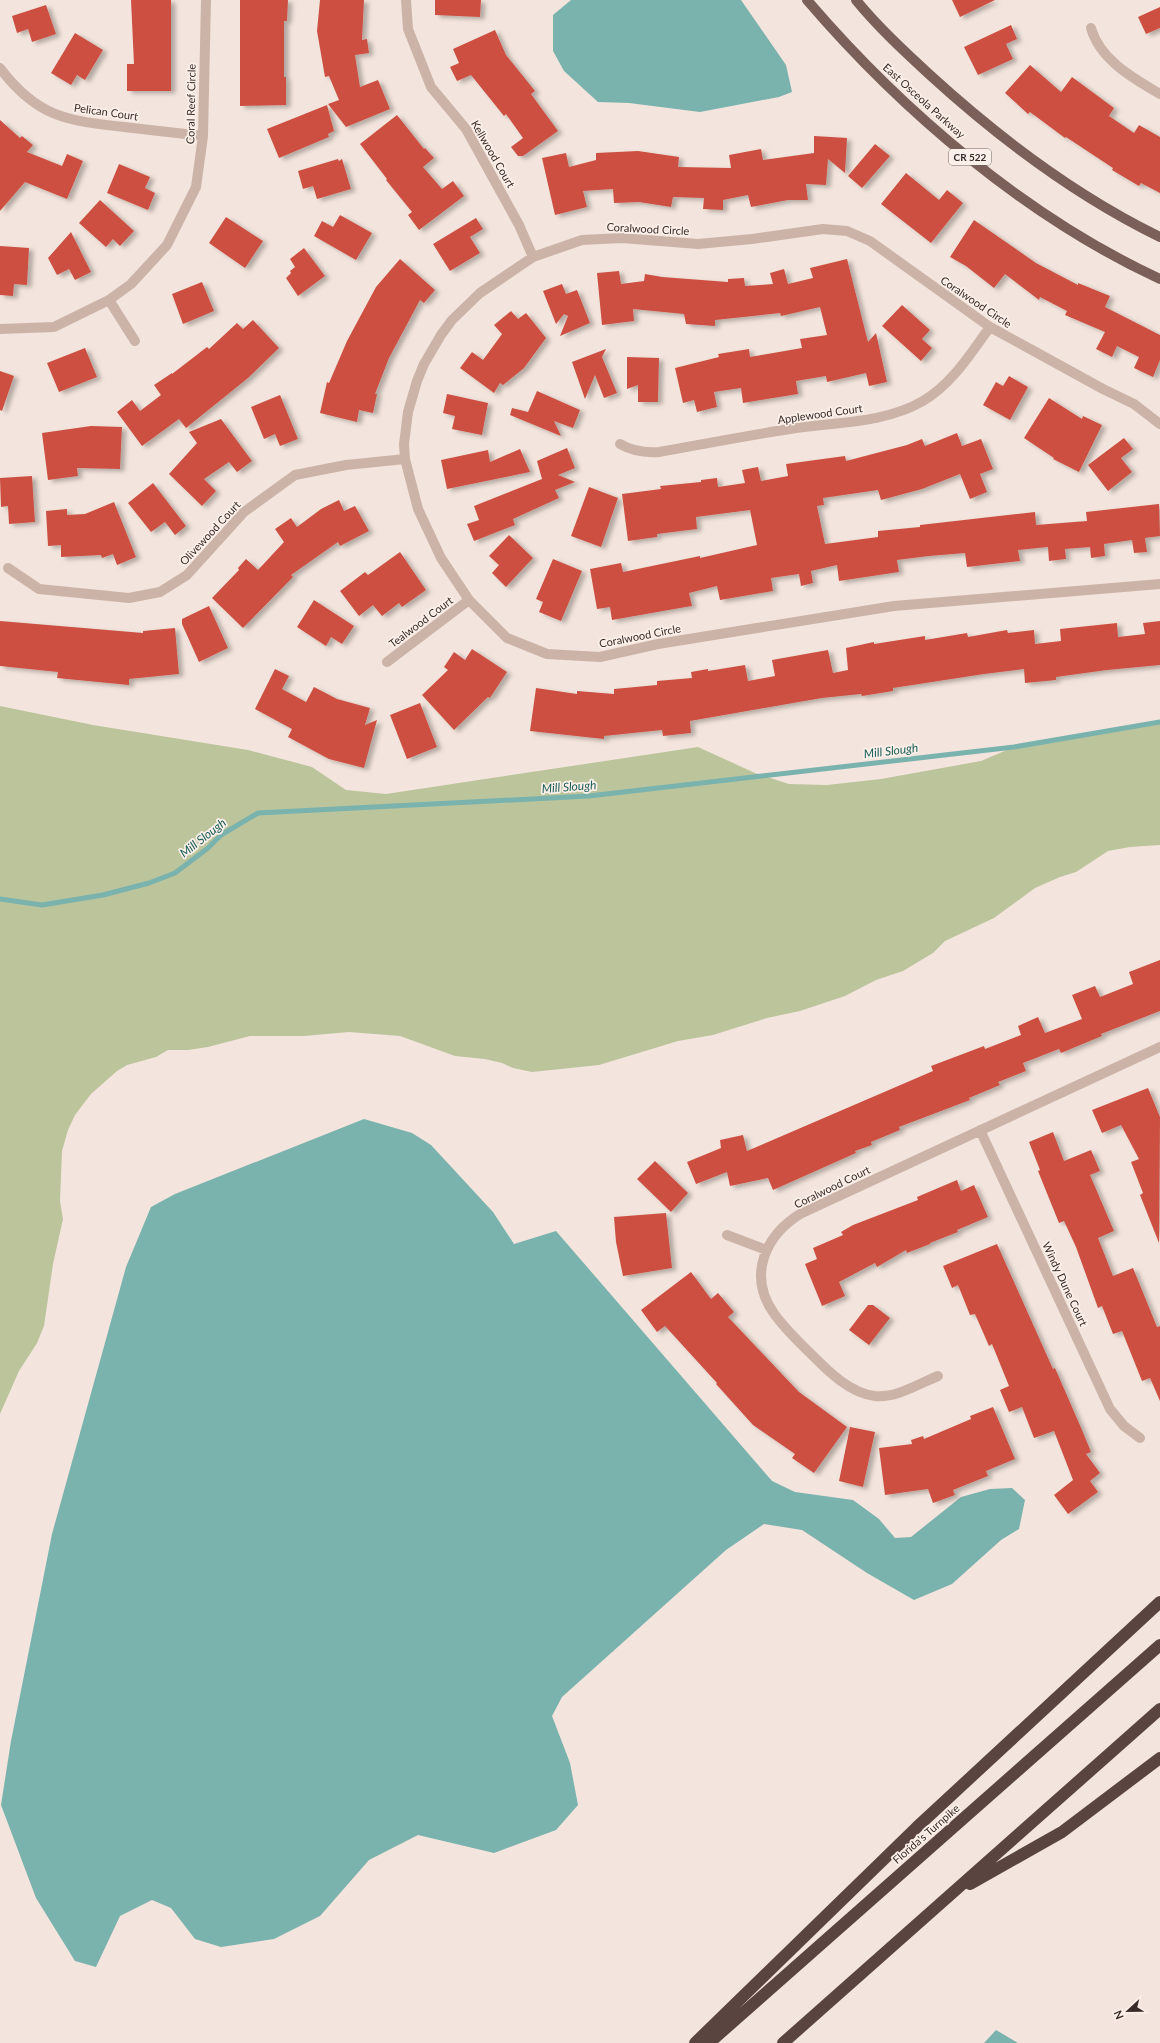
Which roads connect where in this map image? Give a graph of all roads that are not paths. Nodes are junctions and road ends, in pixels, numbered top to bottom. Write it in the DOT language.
graph roads {
  1 [pos="206,0"];
  2 [pos="406,0"];
  3 [pos="807,0"];
  4 [pos="856,0"];
  5 [pos="1091,28"];
  6 [pos="0,68"];
  7 [pos="1160,94"];
  8 [pos="203,136"];
  9 [pos="1160,237"];
  10 [pos="533,257"];
  11 [pos="1160,279"];
  12 [pos="109,300"];
  13 [pos="990,327"];
  14 [pos="0,329"];
  15 [pos="135,341"];
  16 [pos="1160,424"];
  17 [pos="620,444"];
  18 [pos="405,459"];
  19 [pos="8,568"];
  20 [pos="1160,584"];
  21 [pos="470,600"];
  22 [pos="387,662"];
  23 [pos="1160,1047"];
  24 [pos="980,1130"];
  25 [pos="727,1235"];
  26 [pos="766,1250"];
  27 [pos="938,1376"];
  28 [pos="1140,1438"];
  29 [pos="1160,1602"];
  30 [pos="1160,1645"];
  31 [pos="1160,1709"];
  32 [pos="1160,1758"];
  33 [pos="950,1896"];
  34 [pos="695,2043"];
  35 [pos="709,2043"];
  36 [pos="783,2043"];
  1 -- 8 [label="street, Coral Reef Circle"];
  2 -- 10 [label="street, Kellwood Court"];
  3 -- 11 [label="main road, East Osceola Parkway / CR 522"];
  4 -- 9 [label="main road, East Osceola Parkway"];
  5 -- 7 [label="street"];
  6 -- 8 [label="street, Pelican Court"];
  8 -- 12 [label="street, Coral Reef Circle"];
  10 -- 13 [label="street, Coralwood Circle"];
  10 -- 18 [label="street, Coralwood Circle"];
  12 -- 14 [label="street, Coral Reef Circle"];
  12 -- 15 [label="street"];
  13 -- 16 [label="street, Coralwood Circle"];
  13 -- 17 [label="street, Applewood Court"];
  18 -- 19 [label="street, Olivewood Court"];
  18 -- 21 [label="street, Coralwood Circle"];
  20 -- 21 [label="street, Coralwood Circle"];
  21 -- 22 [label="street, Tealwood Court"];
  23 -- 24 [label="street, Coralwood Court"];
  24 -- 26 [label="street, Coralwood Court"];
  24 -- 28 [label="street, Windy Dune Court"];
  25 -- 26 [label="street"];
  26 -- 27 [label="street, Coralwood Court"];
  29 -- 34 [label="highway"];
  30 -- 35 [label="highway, Florida's Turnpike"];
  31 -- 33 [label="highway"];
  32 -- 33 [label="highway"];
  33 -- 36 [label="highway"];
}
